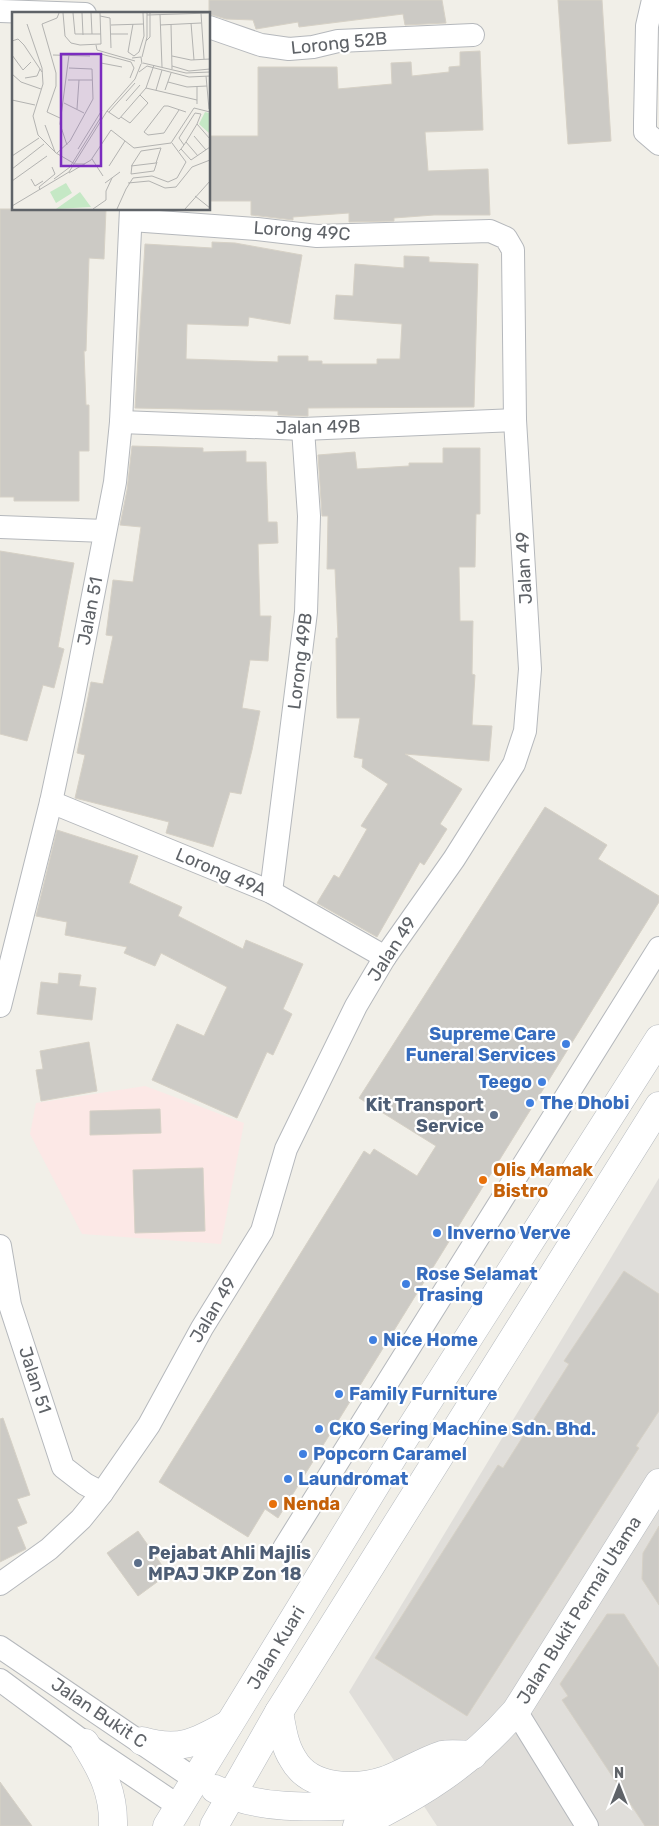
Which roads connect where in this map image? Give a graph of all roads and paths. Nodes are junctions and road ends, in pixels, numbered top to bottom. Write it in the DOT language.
graph roads {
  1 [pos="653,0"];
  2 [pos="0,11"];
  3 [pos="28,12"];
  4 [pos="210,27"];
  5 [pos="473,36"];
  6 [pos="656,143"];
  7 [pos="131,214"];
  8 [pos="502,235"];
  9 [pos="515,420"];
  10 [pos="121,422"];
  11 [pos="303,429"];
  12 [pos="0,527"];
  13 [pos="104,531"];
  14 [pos="51,802"];
  15 [pos="271,892"];
  16 [pos="659,948"];
  17 [pos="385,957"];
  18 [pos="0,1006"];
  19 [pos="659,1039"];
  20 [pos="659,1106"];
  21 [pos="0,1246"];
  22 [pos="659,1483"];
  23 [pos="102,1493"];
  24 [pos="284,1548"];
  25 [pos="0,1584"];
  26 [pos="0,1647"];
  27 [pos="0,1680"];
  28 [pos="516,1711"];
  29 [pos="279,1712"];
  30 [pos="230,1723"];
  31 [pos="142,1741"];
  32 [pos="85,1743"];
  33 [pos="473,1755"];
  34 [pos="196,1780"];
  35 [pos="231,1797"];
  36 [pos="401,1804"];
  37 [pos="173,1817"];
  38 [pos="113,1826"];
  39 [pos="216,1826"];
  40 [pos="357,1826"];
  41 [pos="587,1826"];
  1 -- 6 [label="street"];
  2 -- 3 [label="street"];
  4 -- 5 [label="street, Lorong 52B"];
  7 -- 8 [label="street, Lorong 49C"];
  7 -- 10 [label="street, Jalan 51"];
  8 -- 9 [label="street, Jalan 49"];
  9 -- 11 [label="street, Jalan 49B"];
  9 -- 17 [label="street, Jalan 49"];
  10 -- 11 [label="street, Jalan 49B"];
  10 -- 13 [label="street, Jalan 51"];
  11 -- 15 [label="street, Lorong 49B"];
  12 -- 13 [label="street"];
  13 -- 14 [label="street, Jalan 51"];
  14 -- 15 [label="street, Lorong 49A"];
  14 -- 18 [label="street, Jalan 51"];
  15 -- 17 [label="street, Lorong 49A"];
  16 -- 24 [label="street"];
  17 -- 23 [label="street, Jalan 49"];
  19 -- 30 [label="street, Jalan Kuari"];
  20 -- 29 [label="street, Jalan Kuari"];
  21 -- 23 [label="street, Jalan 51"];
  22 -- 28 [label="street, Jalan Bukit Permai Utama"];
  23 -- 25 [label="street, Jalan 49"];
  26 -- 31 [label="street, Jalan Bukit C"];
  27 -- 32 [label="street, Jalan Bukit C"];
  28 -- 33 [label="street, Jalan Bukit Permai Utama"];
  28 -- 41 [label="street, Jalan Bukit Permai Utama"];
  29 -- 33 [label="street"];
  29 -- 35 [label="street, Jalan Kuari"];
  30 -- 31 [label="street"];
  30 -- 34 [label="street, Jalan Kuari"];
  31 -- 34 [label="street, Jalan Bukit C"];
  32 -- 37 [label="street, Jalan Bukit C"];
  32 -- 38 [label="street"];
  33 -- 36 [label="street, Jalan Bukit Permai Utama"];
  34 -- 35 [label="street"];
  34 -- 37 [label="street, Jalan Kuari"];
  35 -- 36 [label="street"];
  35 -- 39 [label="street, Jalan Kuari"];
  36 -- 40 [label="street, Jalan Bukit Permai Utama"];
  37 -- 39 [label="street"];
}
